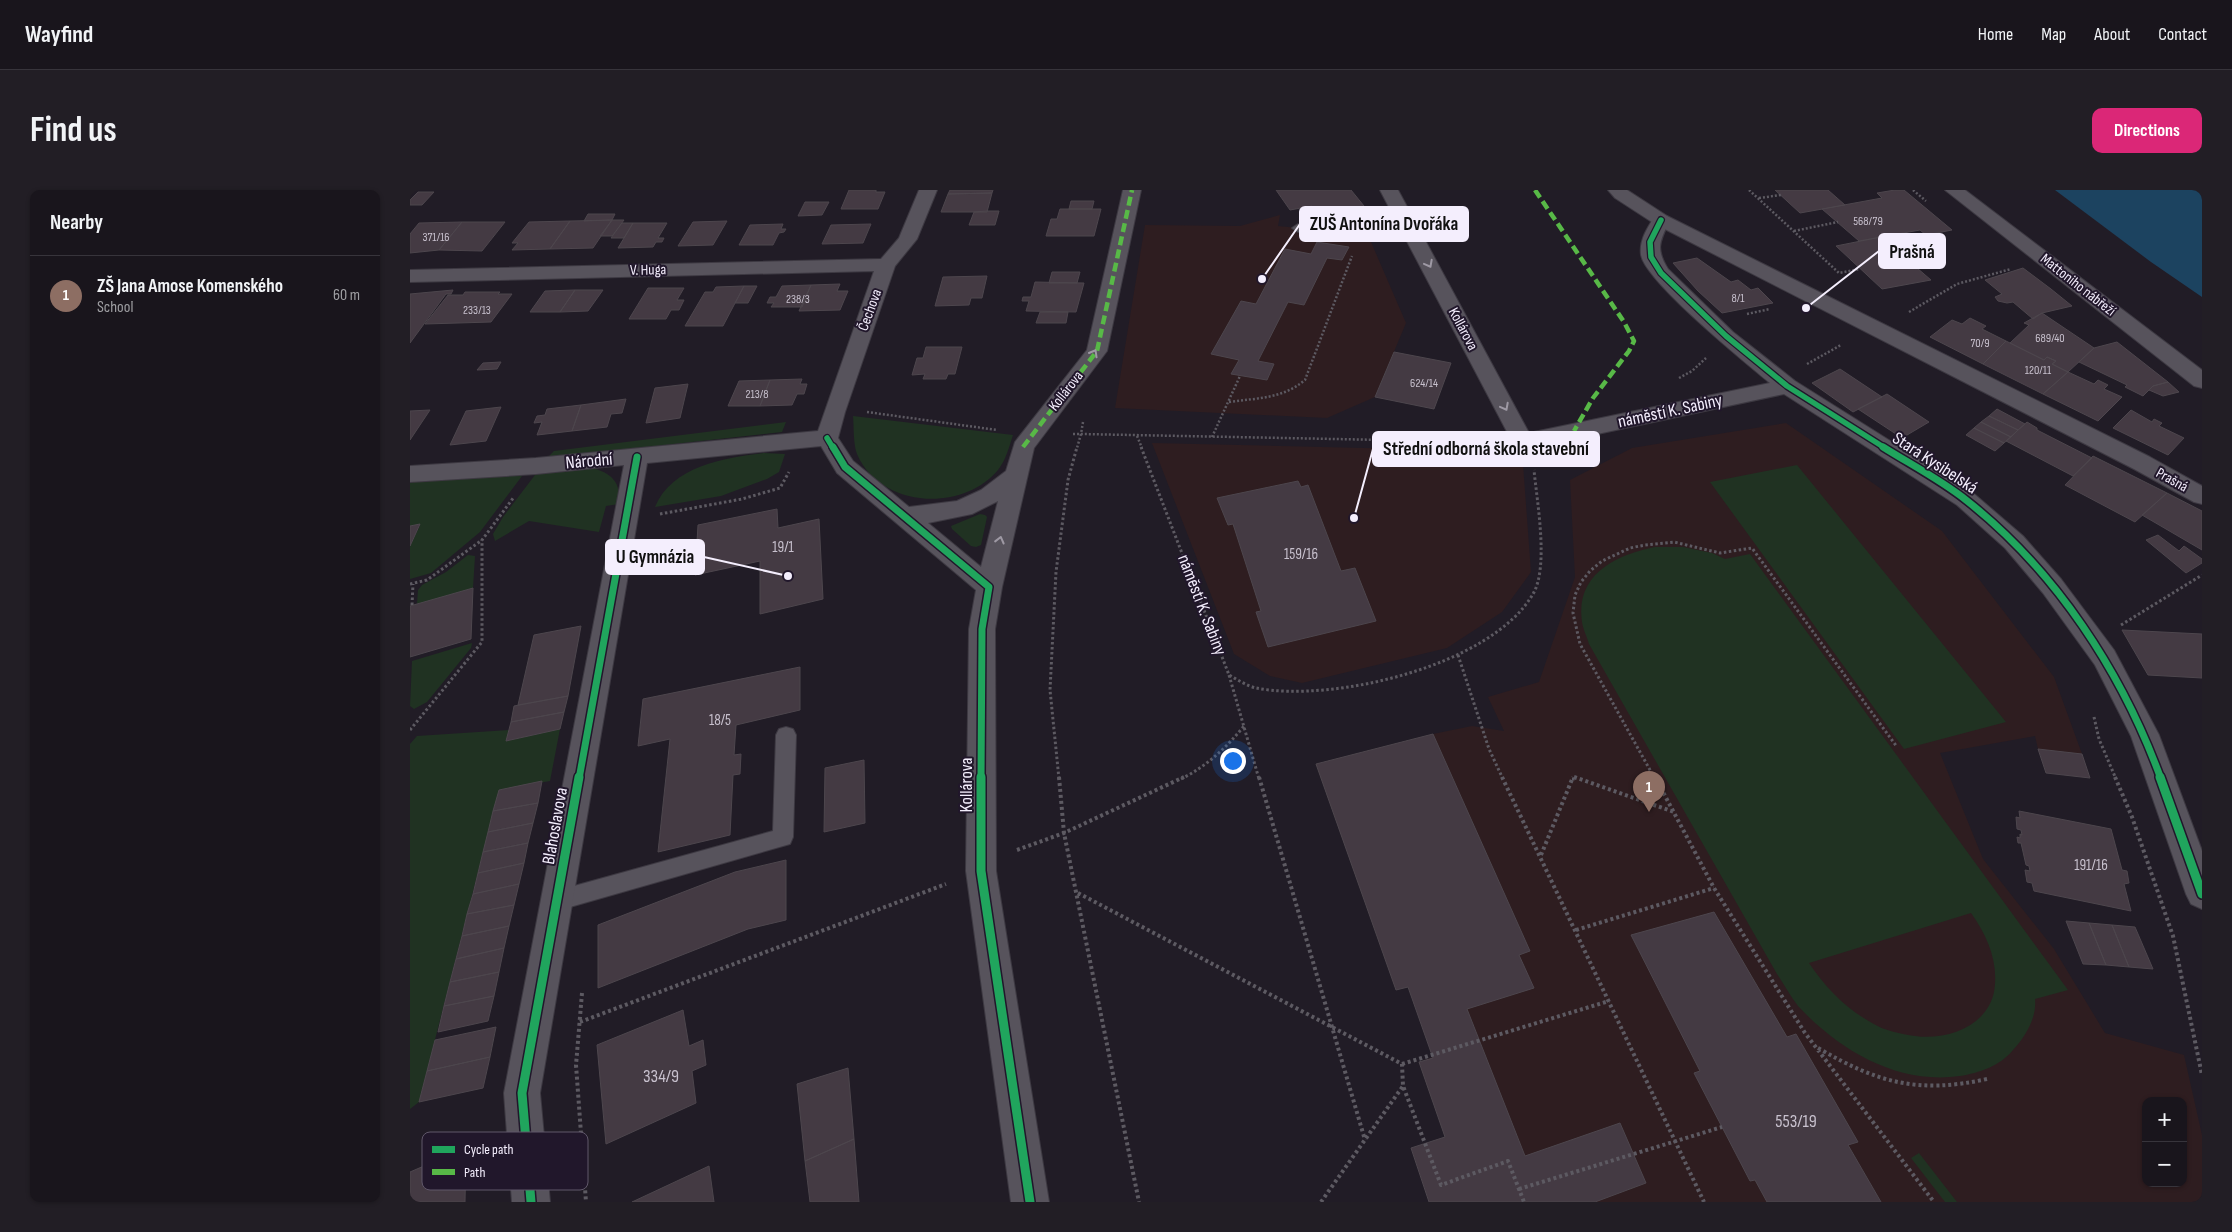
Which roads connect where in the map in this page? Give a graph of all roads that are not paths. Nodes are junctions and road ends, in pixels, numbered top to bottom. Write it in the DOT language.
graph roads {
  1 [pos="928,190"];
  2 [pos="1132,190"];
  3 [pos="1389,190"];
  4 [pos="1618,190"];
  5 [pos="1954,190"];
  6 [pos="1661,220"];
  7 [pos="1408,226"];
  8 [pos="1298,228"];
  9 [pos="886,265"];
  10 [pos="410,276"];
  11 [pos="2202,381"];
  12 [pos="1787,386"];
  13 [pos="820,430"];
  14 [pos="1523,442"];
  15 [pos="637,457"];
  16 [pos="410,474"];
  17 [pos="1016,476"];
  18 [pos="2202,496"];
  19 [pos="904,516"];
  20 [pos="989,587"];
  21 [pos="786,736"];
  22 [pos="2202,894"];
  23 [pos="556,902"];
  24 [pos="525,1132"];
  25 [pos="1030,1202"];
  1 -- 9 [label="street, Čechova"];
  17 -- 2 [label="street, Kollárova, one-way"];
  3 -- 7 [label="street, Kollárova"];
  4 -- 6 [label="street, Prašná"];
  5 -- 11 [label="street, Mattoniho nábřeží"];
  6 -- 12 [label="street, Stará Kysibelská"];
  6 -- 18 [label="street, Prašná"];
  7 -- 8 [label="lane"];
  7 -- 14 [label="street, Kollárova, one-way"];
  9 -- 10 [label="street, V. Huga"];
  9 -- 13 [label="street, Čechova"];
  12 -- 14 [label="street, náměstí K. Sabiny"];
  12 -- 22 [label="street, Stará Kysibelská"];
  13 -- 15 [label="street, Národní"];
  13 -- 19 [label="street"];
  15 -- 16 [label="street, Národní"];
  15 -- 23 [label="street, Blahoslavova"];
  17 -- 19 [label="street"];
  20 -- 17 [label="street, Kollárova, one-way"];
  19 -- 20 [label="street"];
  20 -- 25 [label="street, Kollárova"];
  21 -- 23 [label="lane"];
  23 -- 24 [label="street, Blahoslavova"];
}
